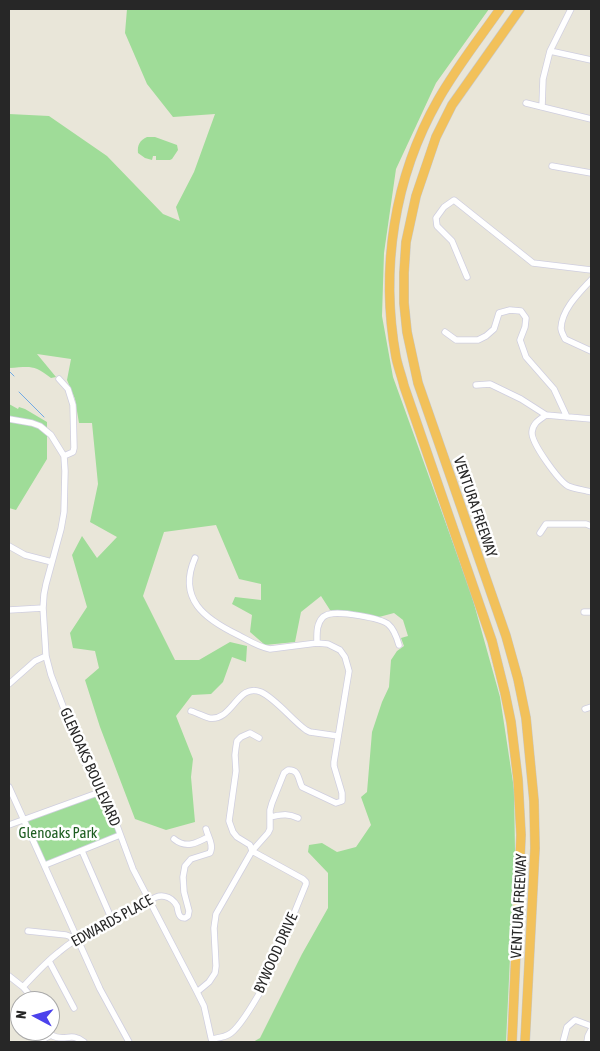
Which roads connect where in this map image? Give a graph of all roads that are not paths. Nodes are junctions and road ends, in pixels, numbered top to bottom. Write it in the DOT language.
graph roads {
  1 [pos="500,9"];
  2 [pos="506,9"];
  3 [pos="514,9"];
  4 [pos="520,9"];
  5 [pos="571,9"];
  6 [pos="550,51"];
  7 [pos="591,60"];
  8 [pos="526,103"];
  9 [pos="542,107"];
  10 [pos="591,119"];
  11 [pos="552,166"];
  12 [pos="591,173"];
  13 [pos="591,270"];
  14 [pos="467,277"];
  15 [pos="591,280"];
  16 [pos="391,304"];
  17 [pos="445,332"];
  18 [pos="591,350"];
  19 [pos="59,378"];
  20 [pos="476,385"];
  21 [pos="546,415"];
  22 [pos="567,417"];
  23 [pos="9,419"];
  24 [pos="591,419"];
  25 [pos="64,456"];
  26 [pos="591,492"];
  27 [pos="445,502"];
  28 [pos="591,526"];
  29 [pos="540,533"];
  30 [pos="9,546"];
  31 [pos="195,558"];
  32 [pos="52,562"];
  33 [pos="43,608"];
  34 [pos="9,610"];
  35 [pos="584,612"];
  36 [pos="591,612"];
  37 [pos="317,643"];
  38 [pos="399,645"];
  39 [pos="46,656"];
  40 [pos="9,684"];
  41 [pos="191,711"];
  42 [pos="338,736"];
  43 [pos="258,738"];
  44 [pos="530,749"];
  45 [pos="9,787"];
  46 [pos="100,792"];
  47 [pos="270,817"];
  48 [pos="298,818"];
  49 [pos="24,819"];
  50 [pos="9,825"];
  51 [pos="206,829"];
  52 [pos="120,836"];
  53 [pos="208,837"];
  54 [pos="174,839"];
  55 [pos="82,851"];
  56 [pos="252,851"];
  57 [pos="45,865"];
  58 [pos="150,901"];
  59 [pos="112,920"];
  60 [pos="28,931"];
  61 [pos="77,939"];
  62 [pos="49,960"];
  63 [pos="9,976"];
  64 [pos="23,987"];
  65 [pos="26,991"];
  66 [pos="198,992"];
  67 [pos="74,1008"];
  68 [pos="526,1026"];
  69 [pos="591,1026"];
  70 [pos="591,1030"];
  71 [pos="60,1039"];
  72 [pos="212,1041"];
  73 [pos="84,1042"];
  74 [pos="129,1042"];
  75 [pos="512,1042"];
  76 [pos="517,1042"];
  77 [pos="521,1042"];
  78 [pos="525,1042"];
  79 [pos="562,1042"];
  80 [pos="587,1042"];
  1 -- 16 [label="highway, VENTURA FREEWAY"];
  2 -- 16 [label="highway"];
  3 -- 44 [label="highway"];
  4 -- 44 [label="highway, VENTURA FREEWAY"];
  5 -- 6 [label="street"];
  6 -- 7 [label="street"];
  6 -- 9 [label="street"];
  8 -- 9 [label="street"];
  9 -- 10 [label="street"];
  11 -- 12 [label="street"];
  13 -- 14 [label="street"];
  15 -- 18 [label="street"];
  16 -- 27 [label="highway, VENTURA FREEWAY"];
  17 -- 22 [label="street"];
  19 -- 25 [label="street"];
  20 -- 21 [label="street"];
  21 -- 22 [label="street"];
  21 -- 26 [label="street"];
  22 -- 24 [label="street"];
  23 -- 25 [label="street"];
  25 -- 32 [label="street, GLENOAKS BOULEVARD"];
  27 -- 75 [label="highway, VENTURA FREEWAY"];
  27 -- 76 [label="highway"];
  28 -- 29 [label="street"];
  30 -- 32 [label="street"];
  31 -- 37 [label="street"];
  32 -- 33 [label="street, GLENOAKS BOULEVARD"];
  33 -- 34 [label="street"];
  33 -- 39 [label="street, GLENOAKS BOULEVARD"];
  35 -- 36 [label="street"];
  37 -- 38 [label="street"];
  37 -- 42 [label="street"];
  39 -- 40 [label="street"];
  39 -- 46 [label="street, GLENOAKS BOULEVARD"];
  41 -- 42 [label="street"];
  42 -- 47 [label="street"];
  43 -- 56 [label="street"];
  44 -- 68 [label="highway, VENTURA FREEWAY"];
  45 -- 49 [label="street"];
  46 -- 49 [label="street"];
  46 -- 52 [label="street, GLENOAKS BOULEVARD"];
  47 -- 48 [label="street"];
  47 -- 56 [label="street"];
  49 -- 50 [label="street"];
  49 -- 57 [label="street"];
  51 -- 53 [label="street, EDWARDS PLACE"];
  52 -- 55 [label="street"];
  52 -- 58 [label="street, GLENOAKS BOULEVARD"];
  53 -- 54 [label="street"];
  53 -- 58 [label="street, EDWARDS PLACE"];
  55 -- 57 [label="street"];
  55 -- 59 [label="street"];
  56 -- 66 [label="street"];
  56 -- 72 [label="street, BYWOOD DRIVE"];
  57 -- 61 [label="street"];
  58 -- 59 [label="street, EDWARDS PLACE"];
  58 -- 66 [label="street, GLENOAKS BOULEVARD"];
  59 -- 61 [label="street, EDWARDS PLACE"];
  60 -- 61 [label="street"];
  61 -- 62 [label="street, EDWARDS PLACE"];
  61 -- 74 [label="street"];
  62 -- 64 [label="street, EDWARDS PLACE"];
  62 -- 67 [label="street"];
  63 -- 64 [label="street"];
  64 -- 65 [label="street"];
  66 -- 72 [label="street, GLENOAKS BOULEVARD"];
  68 -- 77 [label="highway"];
  68 -- 78 [label="highway, VENTURA FREEWAY"];
  69 -- 79 [label="street"];
  70 -- 80 [label="street"];
  71 -- 73 [label="street"];
}
